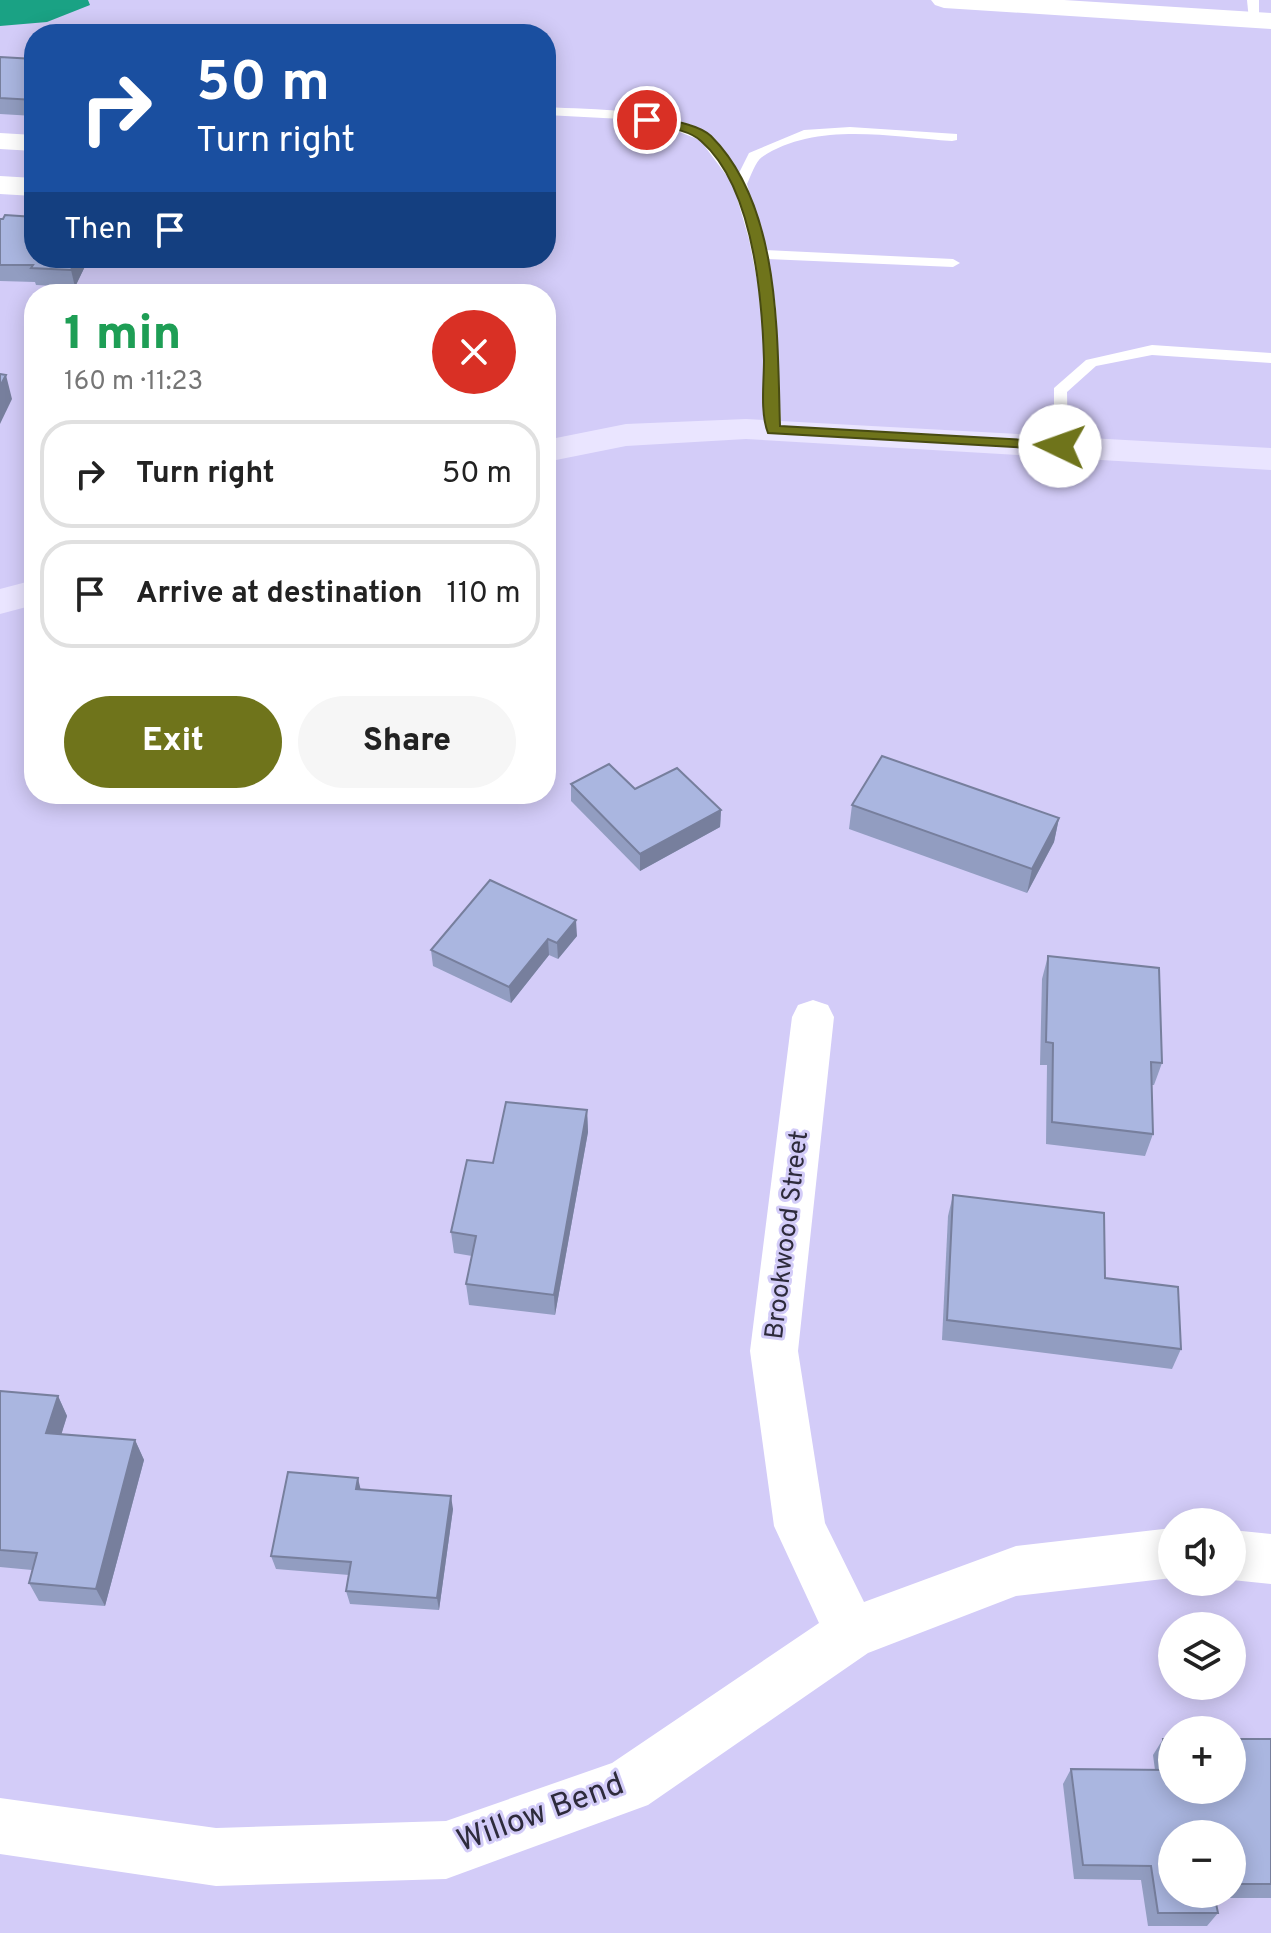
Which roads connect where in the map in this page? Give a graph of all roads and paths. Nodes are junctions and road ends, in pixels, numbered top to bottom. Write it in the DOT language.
graph roads {
  1 [pos="944,0"];
  2 [pos="1260,14"];
  3 [pos="556,112"];
  4 [pos="952,137"];
  5 [pos="0,141"];
  6 [pos="24,142"];
  7 [pos="740,184"];
  8 [pos="0,185"];
  9 [pos="24,186"];
  10 [pos="759,254"];
  11 [pos="953,263"];
  12 [pos="1271,358"];
  13 [pos="773,430"];
  14 [pos="1060,446"];
  15 [pos="556,449"];
  16 [pos="1271,459"];
  17 [pos="24,595"];
  18 [pos="0,602"];
  19 [pos="813,1017"];
  20 [pos="1158,1555"];
  21 [pos="1246,1556"];
  22 [pos="1271,1559"];
  23 [pos="851,1633"];
  24 [pos="0,1826"];
  1 -- 2 [label="street"];
  3 -- 7 [label="lane"];
  4 -- 7 [label="lane"];
  5 -- 6 [label="street"];
  7 -- 10 [label="lane"];
  8 -- 9 [label="street"];
  10 -- 11 [label="lane"];
  10 -- 13 [label="lane"];
  12 -- 14 [label="lane"];
  13 -- 14 [label="street"];
  13 -- 15 [label="street"];
  14 -- 16 [label="street"];
  17 -- 18 [label="street"];
  19 -- 23 [label="street, Brookwood Street"];
  20 -- 23 [label="street, Willow Bend"];
  21 -- 22 [label="street"];
  23 -- 24 [label="street, Willow Bend"];
}
